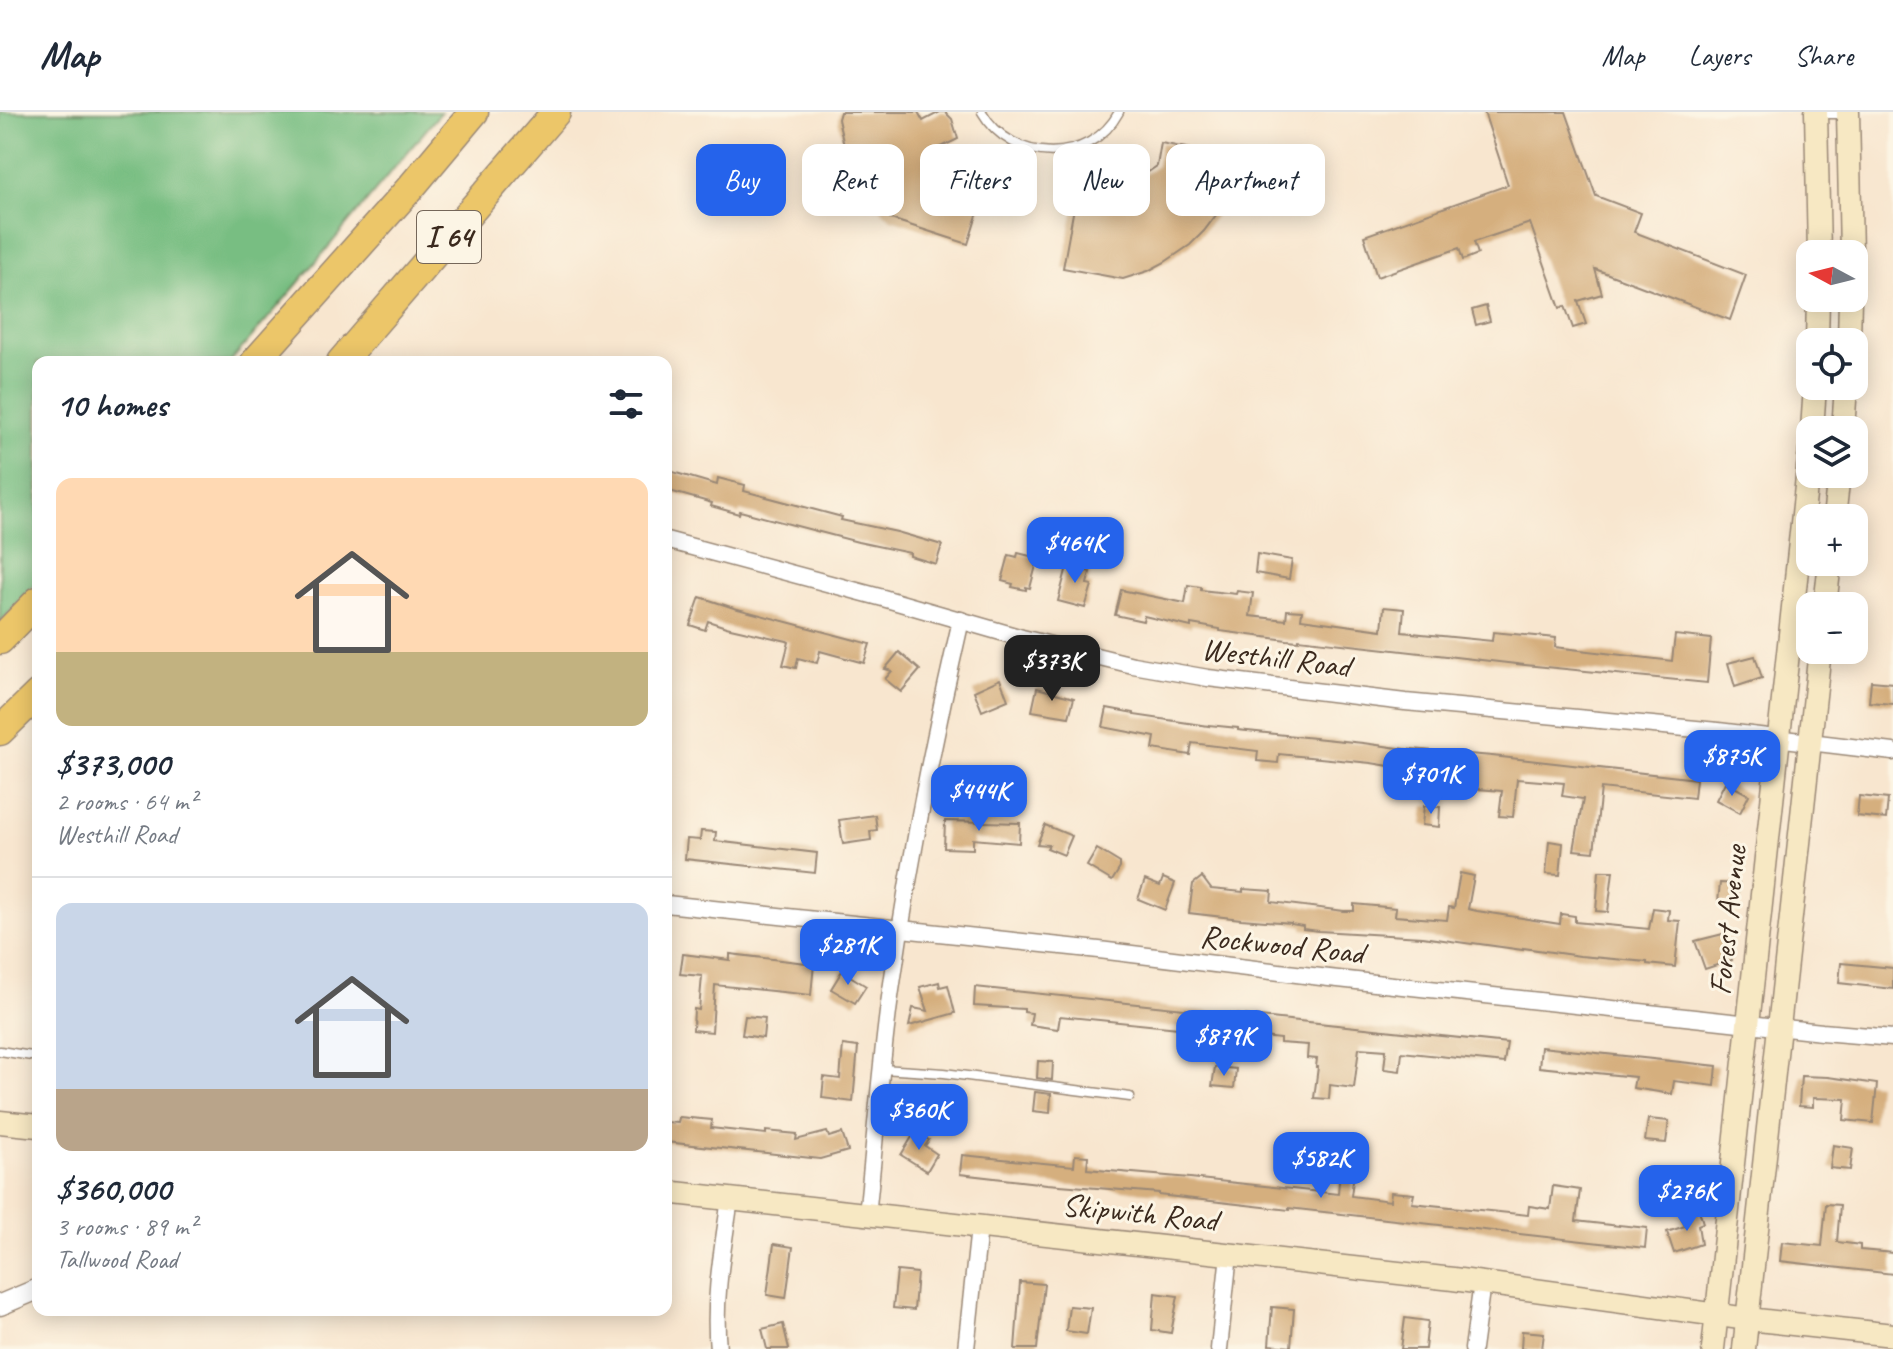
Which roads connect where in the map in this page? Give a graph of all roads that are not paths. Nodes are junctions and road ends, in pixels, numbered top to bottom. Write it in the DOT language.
graph roads {
  1 [pos="474,112"];
  2 [pos="556,112"];
  3 [pos="982,112"];
  4 [pos="1119,112"];
  5 [pos="1816,113"];
  6 [pos="1848,113"];
  7 [pos="1819,240"];
  8 [pos="1851,240"];
  9 [pos="260,356"];
  10 [pos="346,356"];
  11 [pos="1806,488"];
  12 [pos="672,541"];
  13 [pos="32,607"];
  14 [pos="961,620"];
  15 [pos="0,640"];
  16 [pos="1818,664"];
  17 [pos="32,700"];
  18 [pos="0,731"];
  19 [pos="1779,739"];
  20 [pos="1810,743"];
  21 [pos="1893,752"];
  22 [pos="672,905"];
  23 [pos="900,929"];
  24 [pos="1749,1023"];
  25 [pos="1780,1026"];
  26 [pos="1893,1038"];
  27 [pos="0,1051"];
  28 [pos="32,1056"];
  29 [pos="882,1069"];
  30 [pos="1130,1097"];
  31 [pos="0,1122"];
  32 [pos="32,1125"];
  33 [pos="672,1193"];
  34 [pos="730,1199"];
  35 [pos="867,1215"];
  36 [pos="979,1227"];
  37 [pos="1229,1254"];
  38 [pos="1482,1283"];
  39 [pos="32,1292"];
  40 [pos="0,1305"];
  41 [pos="1716,1314"];
  42 [pos="1748,1319"];
  43 [pos="1893,1335"];
  44 [pos="718,1349"];
  45 [pos="966,1349"];
  46 [pos="1219,1349"];
  47 [pos="1473,1349"];
  48 [pos="1713,1349"];
  49 [pos="1744,1349"];
  1 -- 9 [label="highway, I 64"];
  2 -- 10 [label="highway, I 64"];
  3 -- 4 [label="lane"];
  5 -- 6 [label="lane"];
  5 -- 7 [label="main road"];
  6 -- 8 [label="main road"];
  11 -- 19 [label="main road, Forest Avenue"];
  12 -- 14 [label="street, Westhill Road"];
  13 -- 15 [label="highway"];
  14 -- 19 [label="street, Westhill Road"];
  14 -- 23 [label="street"];
  16 -- 20 [label="main road, Forest Avenue"];
  17 -- 18 [label="highway"];
  19 -- 20 [label="street, Westhill Road"];
  19 -- 24 [label="main road, Forest Avenue"];
  20 -- 21 [label="street, Westhill Road"];
  20 -- 25 [label="main road, Forest Avenue"];
  22 -- 23 [label="street, Rockwood Road"];
  23 -- 24 [label="street, Rockwood Road"];
  23 -- 29 [label="street"];
  24 -- 25 [label="street, Rockwood Road"];
  24 -- 41 [label="main road, Forest Avenue"];
  25 -- 26 [label="street, Rockwood Road"];
  25 -- 42 [label="main road, Forest Avenue"];
  27 -- 28 [label="lane"];
  29 -- 30 [label="lane"];
  29 -- 35 [label="street"];
  31 -- 32 [label="main road"];
  33 -- 34 [label="main road, Skipwith Road"];
  34 -- 35 [label="main road, Skipwith Road"];
  34 -- 44 [label="street"];
  35 -- 36 [label="main road, Skipwith Road"];
  36 -- 37 [label="main road, Skipwith Road"];
  36 -- 45 [label="street"];
  37 -- 38 [label="main road, Skipwith Road"];
  37 -- 46 [label="street"];
  38 -- 41 [label="main road, Skipwith Road"];
  38 -- 47 [label="street"];
  39 -- 40 [label="street"];
  41 -- 42 [label="main road, Skipwith Road"];
  41 -- 48 [label="main road, Forest Avenue"];
  42 -- 43 [label="main road, Skipwith Road"];
  42 -- 49 [label="main road, Forest Avenue"];
}
